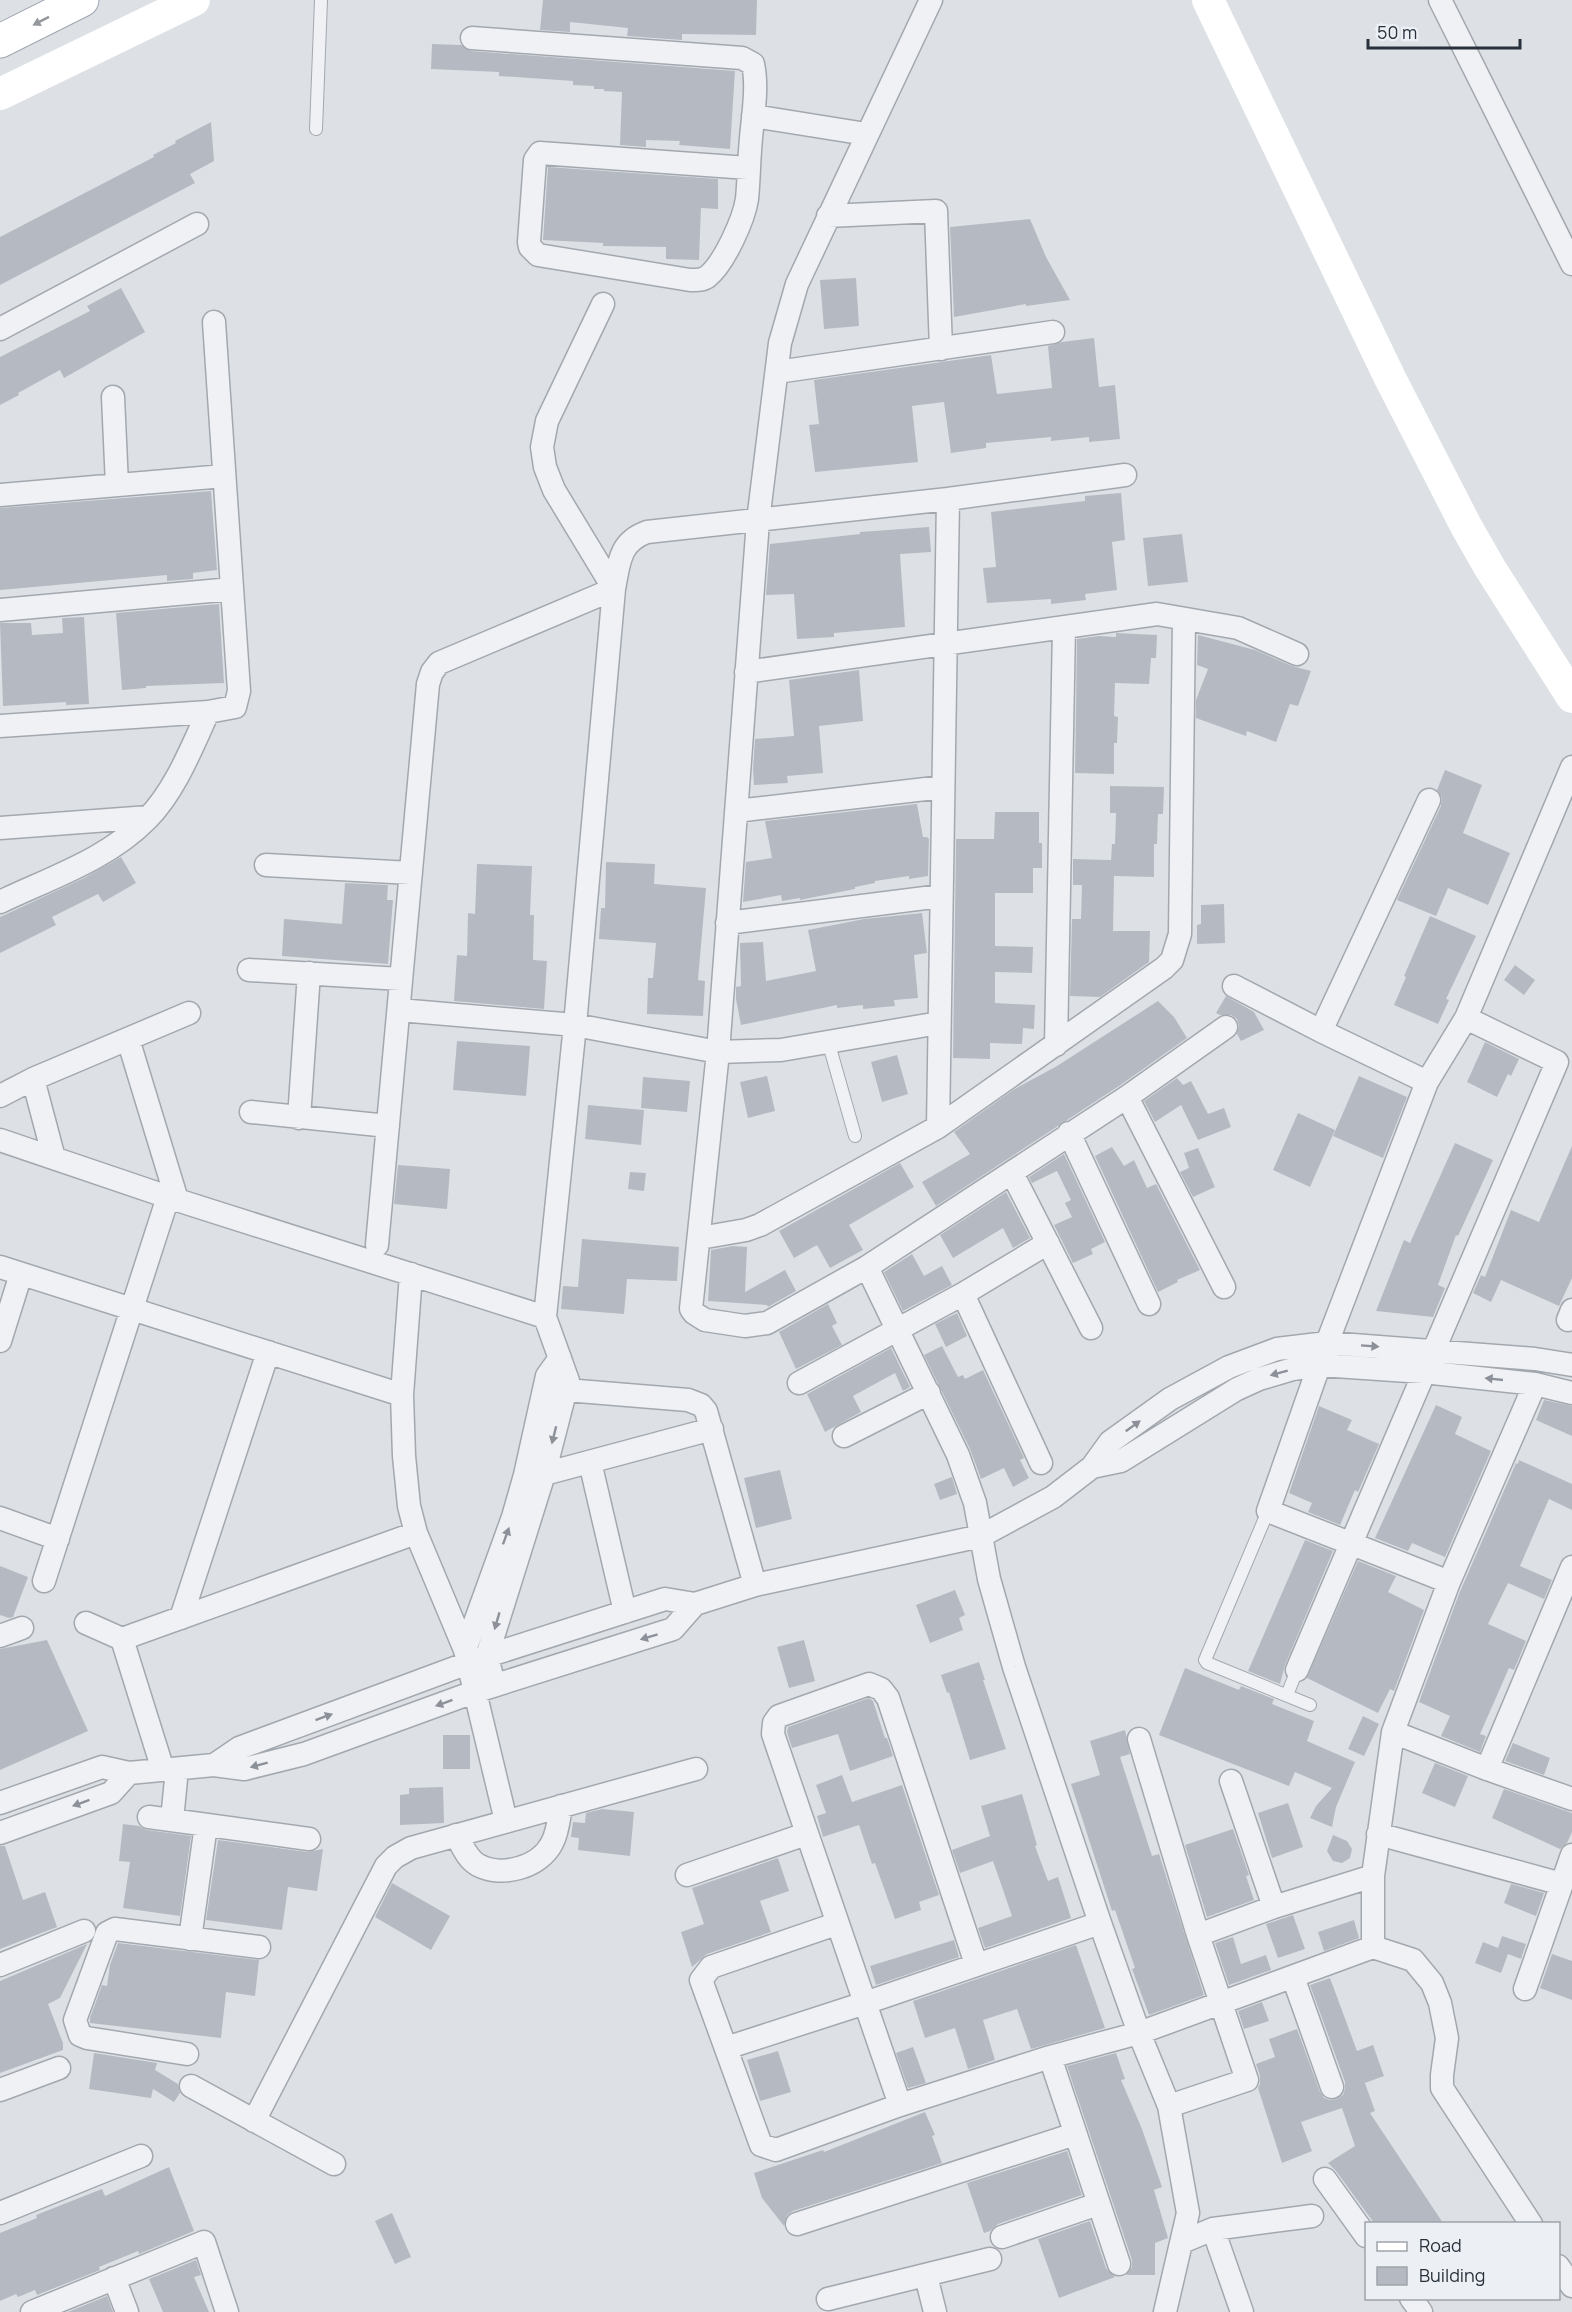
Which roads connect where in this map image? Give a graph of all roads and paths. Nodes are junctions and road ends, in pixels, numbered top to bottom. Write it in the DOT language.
graph roads {
  1 [pos="82,0"];
  2 [pos="194,0"];
  3 [pos="321,0"];
  4 [pos="931,0"];
  5 [pos="1208,0"];
  6 [pos="1443,3"];
  7 [pos="472,38"];
  8 [pos="0,41"];
  9 [pos="0,94"];
  10 [pos="753,116"];
  11 [pos="316,129"];
  12 [pos="866,134"];
  13 [pos="748,168"];
  14 [pos="828,216"];
  15 [pos="197,224"];
  16 [pos="1572,264"];
  17 [pos="603,304"];
  18 [pos="214,322"];
  19 [pos="0,329"];
  20 [pos="1053,332"];
  21 [pos="941,349"];
  22 [pos="777,372"];
  23 [pos="113,397"];
  24 [pos="1125,475"];
  25 [pos="224,476"];
  26 [pos="117,485"];
  27 [pos="0,495"];
  28 [pos="948,499"];
  29 [pos="758,521"];
  30 [pos="232,589"];
  31 [pos="614,589"];
  32 [pos="0,610"];
  33 [pos="1184,619"];
  34 [pos="1064,627"];
  35 [pos="945,643"];
  36 [pos="1297,654"];
  37 [pos="746,672"];
  38 [pos="1572,697"];
  39 [pos="208,712"];
  40 [pos="0,726"];
  41 [pos="1572,767"];
  42 [pos="943,787"];
  43 [pos="1429,800"];
  44 [pos="736,811"];
  45 [pos="149,818"];
  46 [pos="0,828"];
  47 [pos="266,865"];
  48 [pos="411,873"];
  49 [pos="941,896"];
  50 [pos="0,902"];
  51 [pos="727,923"];
  52 [pos="249,970"];
  53 [pos="309,974"];
  54 [pos="401,979"];
  55 [pos="1234,986"];
  56 [pos="399,1010"];
  57 [pos="189,1013"];
  58 [pos="1466,1018"];
  59 [pos="939,1023"];
  60 [pos="575,1025"];
  61 [pos="1226,1027"];
  62 [pos="1321,1031"];
  63 [pos="128,1039"];
  64 [pos="828,1041"];
  65 [pos="1056,1045"];
  66 [pos="718,1052"];
  67 [pos="33,1079"];
  68 [pos="1427,1082"];
  69 [pos="0,1096"];
  70 [pos="1127,1097"];
  71 [pos="250,1112"];
  72 [pos="299,1118"];
  73 [pos="388,1126"];
  74 [pos="938,1127"];
  75 [pos="1069,1133"];
  76 [pos="855,1136"];
  77 [pos="0,1140"];
  78 [pos="54,1158"];
  79 [pos="1012,1173"];
  80 [pos="172,1198"];
  81 [pos="700,1238"];
  82 [pos="1048,1243"];
  83 [pos="377,1245"];
  84 [pos="867,1267"];
  85 [pos="11,1270"];
  86 [pos="411,1274"];
  87 [pos="1224,1287"];
  88 [pos="963,1294"];
  89 [pos="1149,1304"];
  90 [pos="132,1308"];
  91 [pos="545,1317"];
  92 [pos="1091,1328"];
  93 [pos="898,1329"];
  94 [pos="1,1336"];
  95 [pos="1327,1343"];
  96 [pos="1432,1350"];
  97 [pos="268,1352"];
  98 [pos="560,1358"];
  99 [pos="1320,1365"];
  100 [pos="1572,1365"];
  101 [pos="1423,1372"];
  102 [pos="799,1383"];
  103 [pos="1535,1384"];
  104 [pos="566,1390"];
  105 [pos="929,1393"];
  106 [pos="1572,1393"];
  107 [pos="402,1395"];
  108 [pos="712,1429"];
  109 [pos="844,1436"];
  110 [pos="590,1462"];
  111 [pos="1041,1463"];
  112 [pos="1092,1467"];
  113 [pos="544,1474"];
  114 [pos="1268,1511"];
  115 [pos="0,1518"];
  116 [pos="416,1533"];
  117 [pos="981,1536"];
  118 [pos="58,1539"];
  119 [pos="1351,1544"];
  120 [pos="1572,1567"];
  121 [pos="44,1581"];
  122 [pos="1449,1582"];
  123 [pos="755,1585"];
  124 [pos="695,1604"];
  125 [pos="1563,1611"];
  126 [pos="625,1612"];
  127 [pos="181,1617"];
  128 [pos="86,1623"];
  129 [pos="22,1628"];
  130 [pos="0,1636"];
  131 [pos="122,1639"];
  132 [pos="473,1657"];
  133 [pos="1297,1670"];
  134 [pos="484,1688"];
  135 [pos="1287,1695"];
  136 [pos="1310,1705"];
  137 [pos="1393,1732"];
  138 [pos="1139,1738"];
  139 [pos="214,1765"];
  140 [pos="696,1769"];
  141 [pos="1487,1769"];
  142 [pos="170,1770"];
  143 [pos="129,1773"];
  144 [pos="1231,1781"];
  145 [pos="1572,1799"];
  146 [pos="0,1803"];
  147 [pos="561,1806"];
  148 [pos="149,1817"];
  149 [pos="172,1820"];
  150 [pos="506,1821"];
  151 [pos="206,1825"];
  152 [pos="0,1833"];
  153 [pos="806,1834"];
  154 [pos="1378,1834"];
  155 [pos="456,1835"];
  156 [pos="309,1839"];
  157 [pos="1572,1855"];
  158 [pos="687,1875"];
  159 [pos="1373,1876"];
  160 [pos="1562,1884"];
  161 [pos="1274,1907"];
  162 [pos="1100,1923"];
  163 [pos="836,1924"];
  164 [pos="84,1931"];
  165 [pos="1198,1935"];
  166 [pos="190,1939"];
  167 [pos="259,1947"];
  168 [pos="1373,1947"];
  169 [pos="976,1964"];
  170 [pos="0,1965"];
  171 [pos="1293,1977"];
  172 [pos="1525,1989"];
  173 [pos="865,2003"];
  174 [pos="1220,2005"];
  175 [pos="1139,2033"];
  176 [pos="726,2048"];
  177 [pos="187,2054"];
  178 [pos="1050,2057"];
  179 [pos="59,2068"];
  180 [pos="191,2086"];
  181 [pos="1332,2087"];
  182 [pos="0,2090"];
  183 [pos="900,2105"];
  184 [pos="1169,2106"];
  185 [pos="255,2121"];
  186 [pos="1075,2134"];
  187 [pos="141,2156"];
  188 [pos="334,2164"];
  189 [pos="1325,2179"];
  190 [pos="1098,2204"];
  191 [pos="0,2213"];
  192 [pos="1312,2216"];
  193 [pos="1530,2222"];
  194 [pos="797,2224"];
  195 [pos="1213,2229"];
  196 [pos="1365,2235"];
  197 [pos="1002,2237"];
  198 [pos="1182,2242"];
  199 [pos="990,2259"];
  200 [pos="1119,2264"];
  201 [pos="1560,2269"];
  202 [pos="926,2276"];
  203 [pos="114,2278"];
  204 [pos="1572,2286"];
  205 [pos="828,2299"];
  206 [pos="32,2312"];
  207 [pos="127,2312"];
  208 [pos="227,2312"];
  209 [pos="935,2312"];
  210 [pos="1165,2312"];
  211 [pos="1242,2312"];
  1 -- 8 [label="main road, one-way"];
  2 -- 9 [label="street"];
  3 -- 11 [label="lane"];
  4 -- 12 [label="street"];
  5 -- 38 [label="street"];
  6 -- 16 [label="street"];
  7 -- 10 [label="street"];
  10 -- 12 [label="street"];
  10 -- 13 [label="street"];
  12 -- 14 [label="street"];
  13 -- 13 [label="street"];
  14 -- 21 [label="street"];
  14 -- 22 [label="street"];
  15 -- 19 [label="street"];
  17 -- 31 [label="street"];
  18 -- 25 [label="street"];
  20 -- 21 [label="street"];
  21 -- 22 [label="street"];
  22 -- 29 [label="street"];
  23 -- 26 [label="street"];
  24 -- 28 [label="street"];
  25 -- 26 [label="street"];
  25 -- 30 [label="street"];
  26 -- 27 [label="street"];
  28 -- 29 [label="street"];
  28 -- 35 [label="street"];
  29 -- 31 [label="street"];
  29 -- 37 [label="street"];
  30 -- 32 [label="street"];
  30 -- 39 [label="street"];
  31 -- 48 [label="street"];
  31 -- 60 [label="street"];
  33 -- 34 [label="street"];
  33 -- 36 [label="street"];
  33 -- 65 [label="street"];
  34 -- 35 [label="street"];
  34 -- 65 [label="street"];
  35 -- 37 [label="street"];
  35 -- 42 [label="street"];
  37 -- 44 [label="street"];
  39 -- 40 [label="street"];
  39 -- 45 [label="street"];
  41 -- 58 [label="street"];
  42 -- 44 [label="street"];
  42 -- 49 [label="street"];
  43 -- 62 [label="street"];
  44 -- 51 [label="street"];
  45 -- 46 [label="street"];
  45 -- 50 [label="street"];
  47 -- 48 [label="street"];
  48 -- 54 [label="street"];
  49 -- 51 [label="street"];
  49 -- 59 [label="street"];
  51 -- 66 [label="street"];
  52 -- 53 [label="street"];
  53 -- 54 [label="street"];
  53 -- 72 [label="street"];
  54 -- 56 [label="street"];
  55 -- 62 [label="street"];
  56 -- 60 [label="street"];
  56 -- 73 [label="street"];
  57 -- 63 [label="street"];
  58 -- 68 [label="street"];
  58 -- 96 [label="street"];
  59 -- 64 [label="street"];
  59 -- 74 [label="street"];
  60 -- 66 [label="street"];
  60 -- 91 [label="street"];
  61 -- 70 [label="street"];
  62 -- 68 [label="street"];
  63 -- 67 [label="street"];
  63 -- 80 [label="street"];
  64 -- 66 [label="street"];
  64 -- 76 [label="lane"];
  65 -- 74 [label="street"];
  66 -- 81 [label="street"];
  67 -- 69 [label="street"];
  67 -- 78 [label="street"];
  68 -- 95 [label="street"];
  70 -- 75 [label="street"];
  70 -- 87 [label="street"];
  71 -- 72 [label="street"];
  72 -- 73 [label="street"];
  73 -- 83 [label="street"];
  74 -- 81 [label="street"];
  75 -- 79 [label="street"];
  75 -- 89 [label="street"];
  77 -- 78 [label="street"];
  78 -- 80 [label="street"];
  79 -- 82 [label="street"];
  79 -- 84 [label="street"];
  80 -- 86 [label="street"];
  80 -- 90 [label="street"];
  81 -- 84 [label="street"];
  82 -- 88 [label="street"];
  82 -- 92 [label="street"];
  84 -- 93 [label="street"];
  85 -- 90 [label="street"];
  85 -- 94 [label="street"];
  86 -- 91 [label="street"];
  86 -- 107 [label="street"];
  88 -- 93 [label="street"];
  88 -- 111 [label="street"];
  90 -- 97 [label="street"];
  90 -- 118 [label="street"];
  91 -- 98 [label="street"];
  93 -- 102 [label="street"];
  93 -- 105 [label="street"];
  95 -- 96 [label="street, one-way"];
  95 -- 99 [label="street"];
  112 -- 95 [label="street, one-way"];
  96 -- 100 [label="street"];
  96 -- 101 [label="street"];
  97 -- 107 [label="street"];
  97 -- 127 [label="street"];
  98 -- 104 [label="street"];
  132 -- 98 [label="street, one-way"];
  99 -- 101 [label="street"];
  99 -- 112 [label="street, one-way"];
  99 -- 114 [label="street"];
  103 -- 101 [label="street, one-way"];
  101 -- 119 [label="street"];
  103 -- 106 [label="street"];
  103 -- 122 [label="street"];
  104 -- 108 [label="street"];
  104 -- 113 [label="street, one-way"];
  105 -- 109 [label="street"];
  105 -- 117 [label="street"];
  107 -- 116 [label="street"];
  108 -- 110 [label="street"];
  108 -- 123 [label="street"];
  110 -- 113 [label="street"];
  110 -- 126 [label="street"];
  112 -- 117 [label="street"];
  113 -- 132 [label="street, one-way"];
  114 -- 119 [label="street"];
  114 -- 135 [label="lane"];
  115 -- 118 [label="street"];
  116 -- 127 [label="street"];
  116 -- 132 [label="street"];
  117 -- 123 [label="street"];
  117 -- 162 [label="street"];
  118 -- 121 [label="street"];
  119 -- 122 [label="street"];
  119 -- 133 [label="street"];
  120 -- 125 [label="street"];
  122 -- 137 [label="street"];
  123 -- 124 [label="street"];
  124 -- 126 [label="street"];
  124 -- 134 [label="street, one-way"];
  125 -- 141 [label="street"];
  126 -- 132 [label="street"];
  127 -- 131 [label="street"];
  128 -- 131 [label="street"];
  129 -- 130 [label="street"];
  131 -- 142 [label="street"];
  132 -- 134 [label="street"];
  139 -- 132 [label="street, one-way"];
  133 -- 135 [label="lane"];
  134 -- 139 [label="street, one-way"];
  134 -- 150 [label="street"];
  135 -- 136 [label="lane"];
  137 -- 141 [label="street"];
  137 -- 154 [label="street"];
  138 -- 165 [label="street"];
  139 -- 142 [label="street"];
  140 -- 147 [label="street"];
  141 -- 145 [label="street"];
  142 -- 143 [label="street"];
  142 -- 149 [label="street"];
  143 -- 146 [label="street"];
  143 -- 152 [label="street, one-way"];
  144 -- 161 [label="street"];
  147 -- 150 [label="street"];
  147 -- 155 [label="street"];
  148 -- 149 [label="street"];
  149 -- 151 [label="street"];
  150 -- 155 [label="street"];
  151 -- 156 [label="street"];
  151 -- 166 [label="street"];
  153 -- 158 [label="street"];
  153 -- 163 [label="street"];
  153 -- 169 [label="street"];
  154 -- 159 [label="street"];
  154 -- 160 [label="street"];
  155 -- 185 [label="street"];
  157 -- 160 [label="street"];
  159 -- 161 [label="street"];
  159 -- 168 [label="street"];
  160 -- 172 [label="street"];
  161 -- 165 [label="street"];
  162 -- 169 [label="street"];
  162 -- 175 [label="street"];
  163 -- 173 [label="street"];
  163 -- 176 [label="street"];
  164 -- 170 [label="street"];
  165 -- 174 [label="street"];
  166 -- 167 [label="street"];
  166 -- 177 [label="street"];
  168 -- 171 [label="street"];
  168 -- 193 [label="street"];
  169 -- 173 [label="street"];
  171 -- 174 [label="street"];
  171 -- 181 [label="street"];
  173 -- 176 [label="street"];
  173 -- 183 [label="street"];
  174 -- 175 [label="street"];
  174 -- 184 [label="street"];
  175 -- 178 [label="street"];
  175 -- 184 [label="street"];
  176 -- 183 [label="street"];
  178 -- 183 [label="street"];
  178 -- 186 [label="street"];
  179 -- 182 [label="street"];
  180 -- 185 [label="street"];
  184 -- 198 [label="street"];
  185 -- 188 [label="street"];
  186 -- 190 [label="street"];
  186 -- 194 [label="street"];
  187 -- 191 [label="street"];
  189 -- 196 [label="street"];
  190 -- 197 [label="street"];
  190 -- 200 [label="street"];
  192 -- 195 [label="street"];
  195 -- 198 [label="street"];
  195 -- 211 [label="street"];
  198 -- 210 [label="street"];
  199 -- 202 [label="street"];
  201 -- 204 [label="street"];
  202 -- 205 [label="street"];
  202 -- 209 [label="street"];
  203 -- 206 [label="street"];
  203 -- 207 [label="street"];
  203 -- 208 [label="street"];
}
